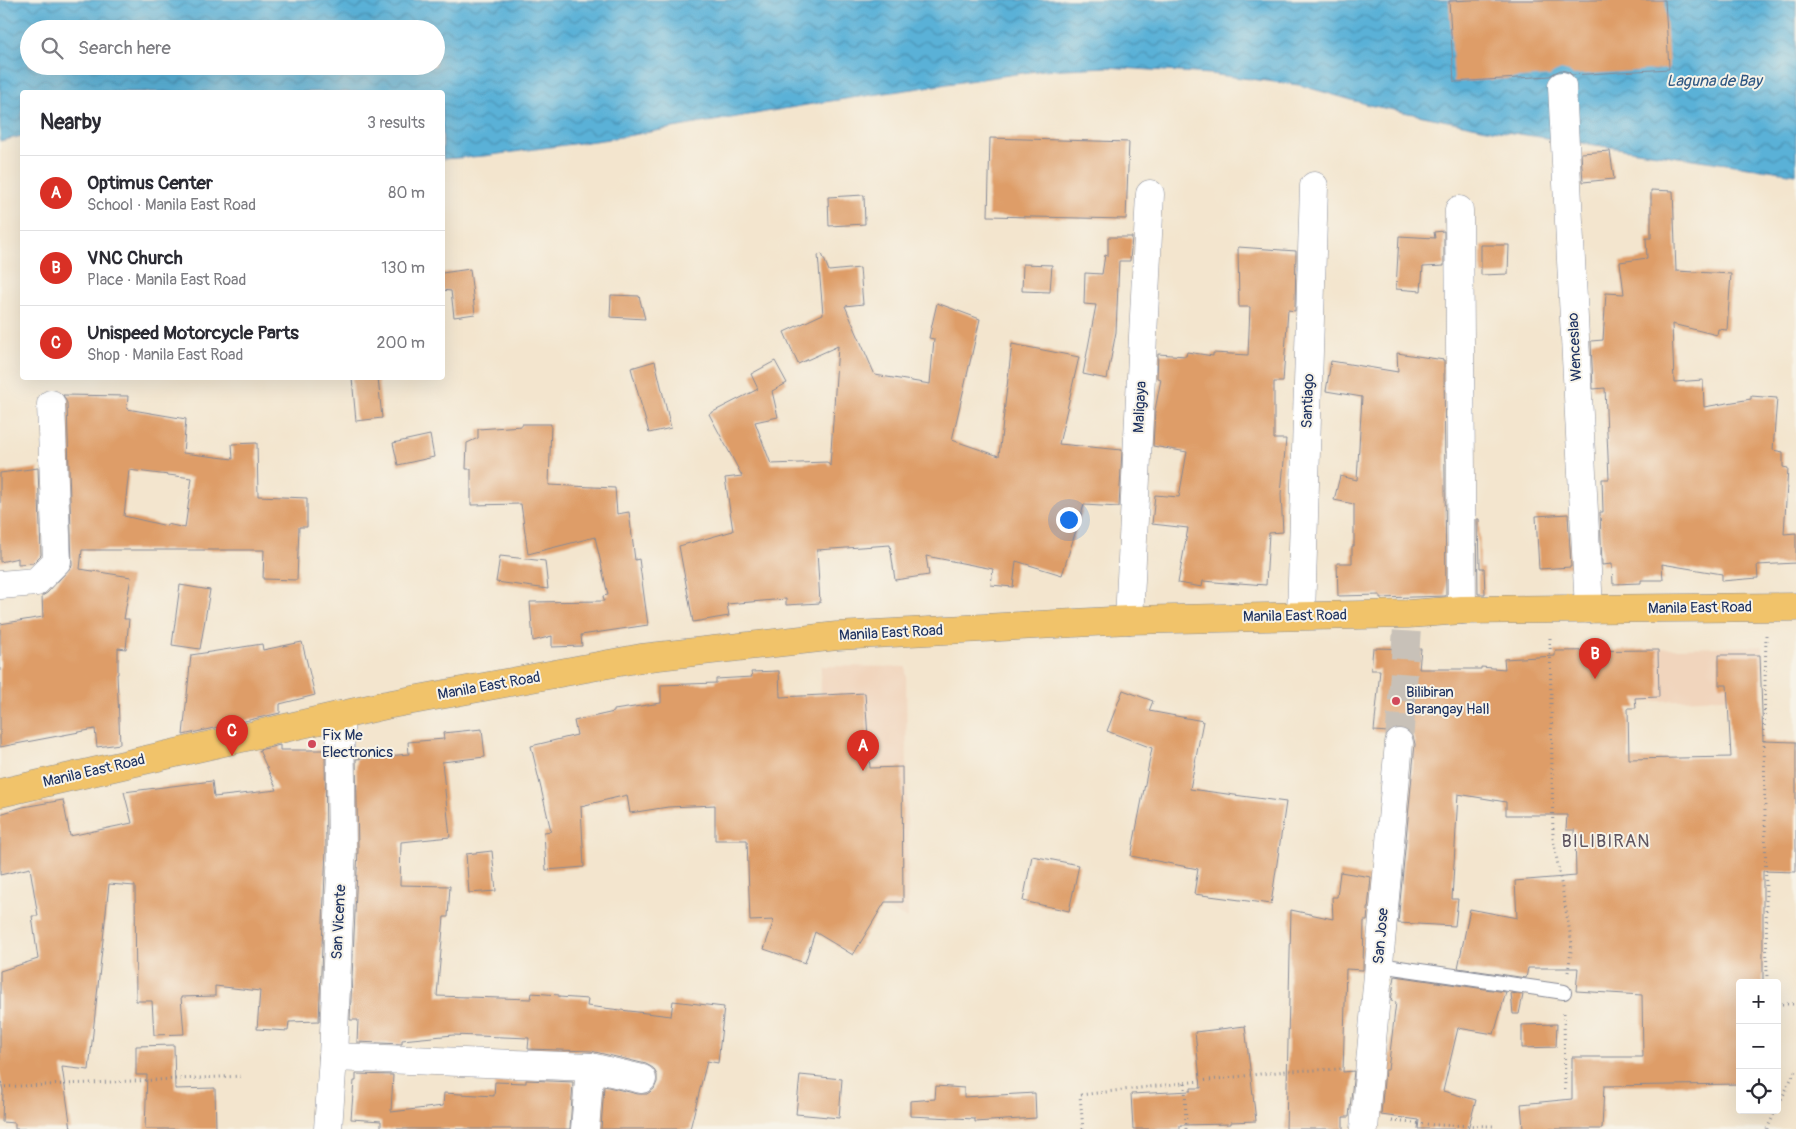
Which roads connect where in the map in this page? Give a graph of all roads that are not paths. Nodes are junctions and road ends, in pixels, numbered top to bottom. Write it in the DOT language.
graph roads {
  1 [pos="1562,86"];
  2 [pos="1314,186"];
  3 [pos="1150,194"];
  4 [pos="1460,210"];
  5 [pos="51,404"];
  6 [pos="0,584"];
  7 [pos="1796,607"];
  8 [pos="1589,609"];
  9 [pos="1462,610"];
  10 [pos="1301,615"];
  11 [pos="1129,620"];
  12 [pos="340,715"];
  13 [pos="1398,743"];
  14 [pos="0,793"];
  15 [pos="1379,965"];
  16 [pos="1564,992"];
  17 [pos="333,1057"];
  18 [pos="590,1067"];
  19 [pos="642,1078"];
  20 [pos="1364,1124"];
  21 [pos="328,1129"];
  22 [pos="585,1129"];
  1 -- 8 [label="street, Wenceslao"];
  2 -- 10 [label="street, Santiago"];
  3 -- 11 [label="street, Maligaya"];
  4 -- 9 [label="street"];
  5 -- 6 [label="street"];
  7 -- 8 [label="main road, Manila East Road"];
  8 -- 9 [label="main road, Manila East Road"];
  9 -- 10 [label="main road, Manila East Road"];
  10 -- 11 [label="main road, Manila East Road"];
  11 -- 12 [label="main road, Manila East Road"];
  12 -- 14 [label="main road, Manila East Road"];
  12 -- 17 [label="street, San Vicente"];
  13 -- 15 [label="street, San Jose"];
  15 -- 16 [label="lane"];
  15 -- 20 [label="street, San Jose"];
  17 -- 18 [label="street"];
  17 -- 21 [label="street, San Vicente"];
  18 -- 19 [label="street"];
  18 -- 22 [label="street"];
}
